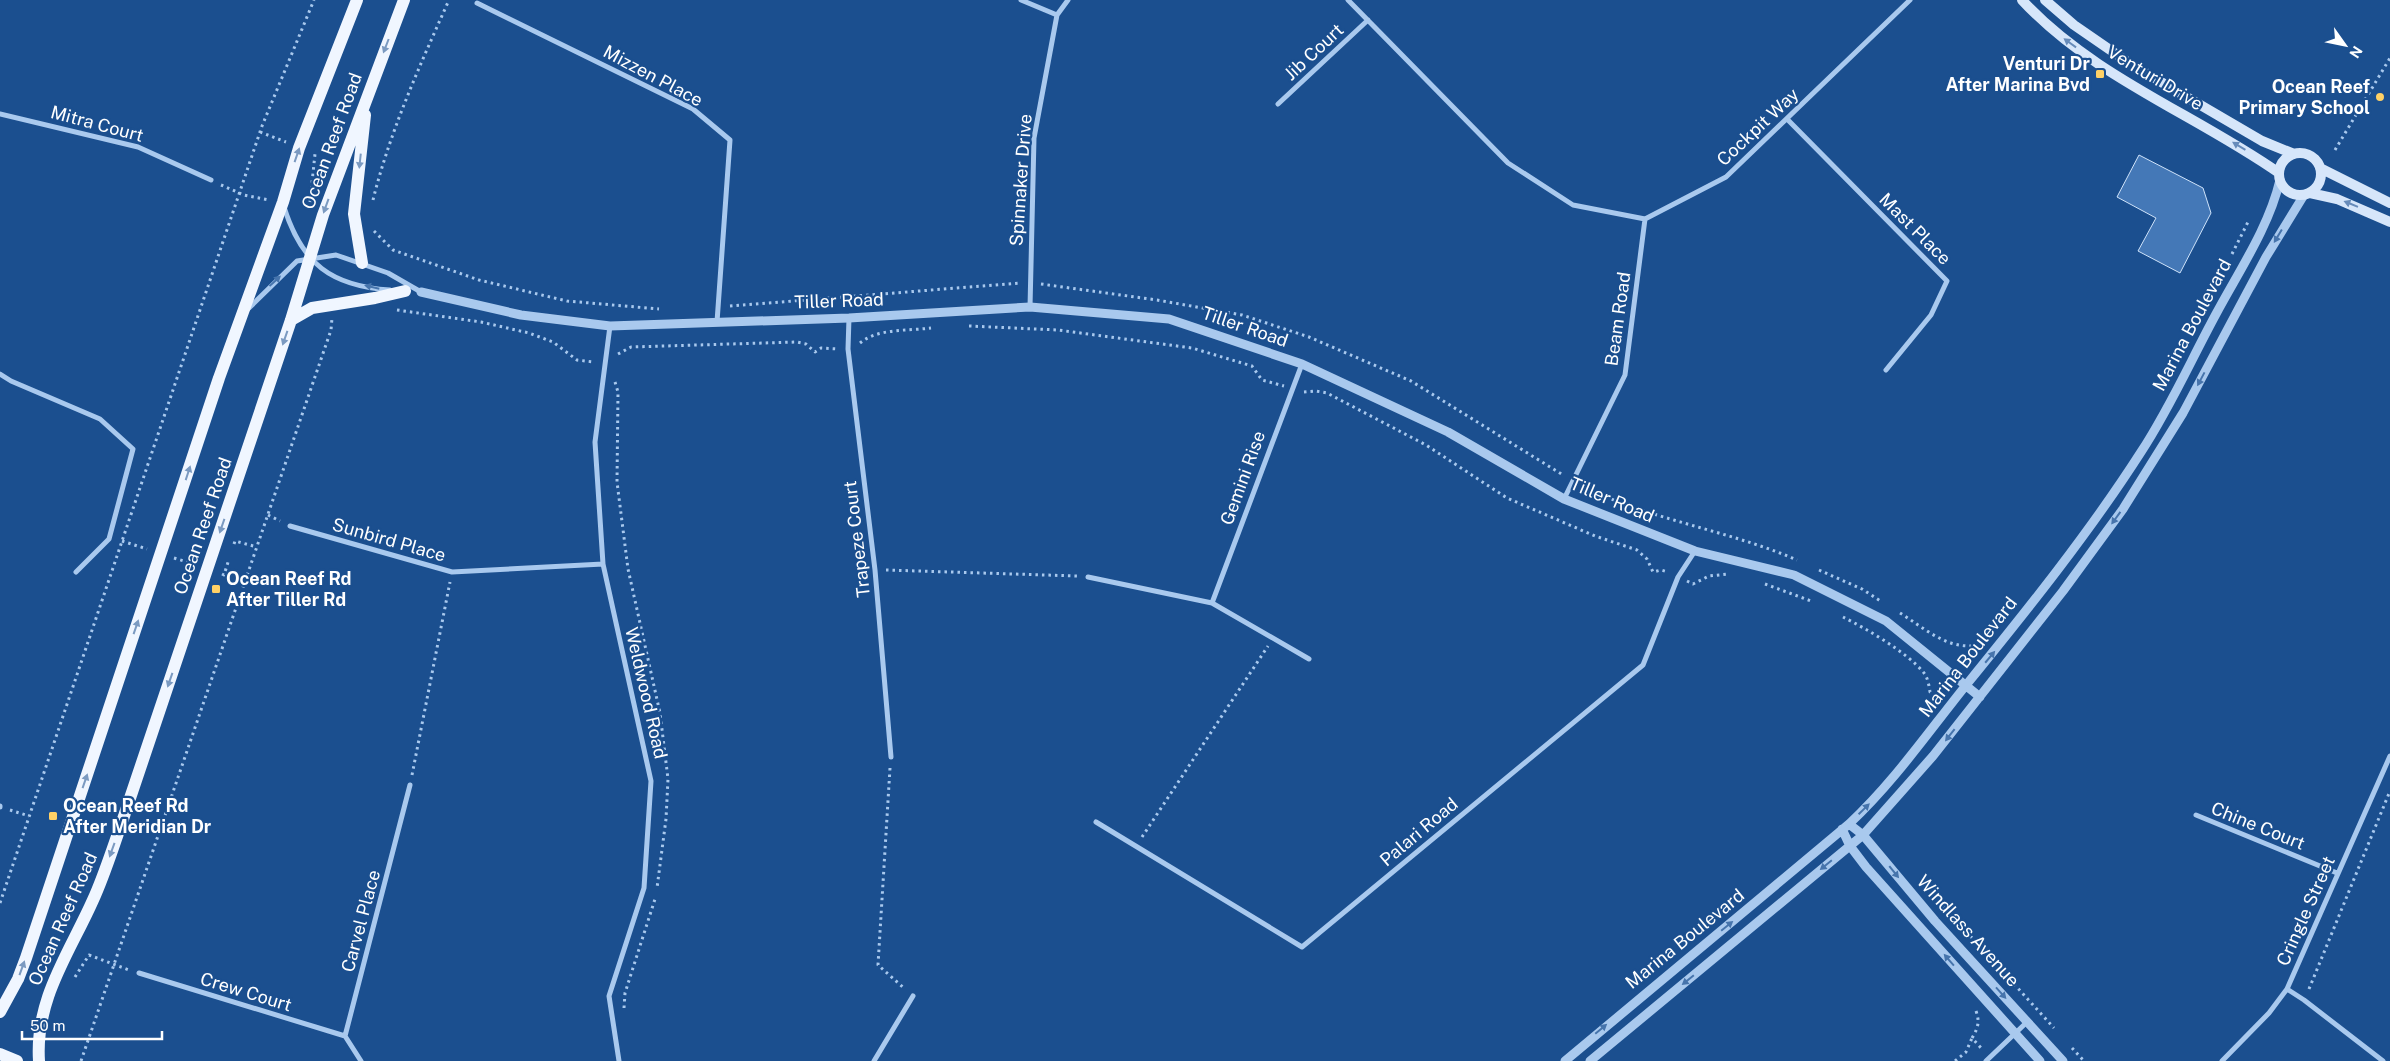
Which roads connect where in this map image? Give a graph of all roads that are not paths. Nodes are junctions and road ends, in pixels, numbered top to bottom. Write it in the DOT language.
graph roads {
  1 [pos="357,0"];
  2 [pos="404,0"];
  3 [pos="1021,0"];
  4 [pos="1068,0"];
  5 [pos="1348,0"];
  6 [pos="1910,0"];
  7 [pos="2022,0"];
  8 [pos="2046,0"];
  9 [pos="477,3"];
  10 [pos="1057,15"];
  11 [pos="1368,20"];
  12 [pos="368,95"];
  13 [pos="1278,104"];
  14 [pos="0,114"];
  15 [pos="1788,120"];
  16 [pos="2294,154"];
  17 [pos="2320,168"];
  18 [pos="2280,177"];
  19 [pos="211,180"];
  20 [pos="2307,194"];
  21 [pos="283,202"];
  22 [pos="2390,203"];
  23 [pos="1645,219"];
  24 [pos="2390,222"];
  25 [pos="310,259"];
  26 [pos="362,263"];
  27 [pos="404,291"];
  28 [pos="421,292"];
  29 [pos="1030,307"];
  30 [pos="241,316"];
  31 [pos="849,318"];
  32 [pos="291,320"];
  33 [pos="716,322"];
  34 [pos="610,326"];
  35 [pos="1302,364"];
  36 [pos="1886,370"];
  37 [pos="0,374"];
  38 [pos="1564,499"];
  39 [pos="290,526"];
  40 [pos="1695,551"];
  41 [pos="603,564"];
  42 [pos="76,572"];
  43 [pos="1088,577"];
  44 [pos="1212,603"];
  45 [pos="1309,659"];
  46 [pos="1966,686"];
  47 [pos="1980,696"];
  48 [pos="891,756"];
  49 [pos="2390,756"];
  50 [pos="410,785"];
  51 [pos="2196,815"];
  52 [pos="1096,822"];
  53 [pos="1845,827"];
  54 [pos="1863,835"];
  55 [pos="1850,846"];
  56 [pos="2337,873"];
  57 [pos="139,973"];
  58 [pos="2287,989"];
  59 [pos="913,996"];
  60 [pos="0,1012"];
  61 [pos="2027,1022"];
  62 [pos="2015,1034"];
  63 [pos="345,1036"];
  64 [pos="0,1054"];
  65 [pos="1987,1060"];
  66 [pos="17,1061"];
  67 [pos="39,1061"];
  68 [pos="360,1061"];
  69 [pos="619,1061"];
  70 [pos="874,1061"];
  71 [pos="1565,1061"];
  72 [pos="1590,1061"];
  73 [pos="2040,1061"];
  74 [pos="2063,1061"];
  75 [pos="2222,1061"];
  76 [pos="2384,1061"];
  21 -- 1 [label="main road, Ocean Reef Road, one-way"];
  2 -- 12 [label="main road, Ocean Reef Road, one-way"];
  3 -- 10 [label="street"];
  4 -- 10 [label="street, Spinnaker Drive"];
  5 -- 11 [label="street"];
  6 -- 15 [label="street, Cockpit Way"];
  18 -- 7 [label="main road, Venturi Drive, one-way"];
  8 -- 16 [label="main road, Venturi Drive"];
  9 -- 33 [label="street, Mizzen Place"];
  10 -- 29 [label="street, Spinnaker Drive"];
  11 -- 13 [label="street, Jib Court"];
  11 -- 23 [label="street"];
  12 -- 25 [label="main road, Ocean Reef Road, one-way"];
  12 -- 26 [label="main road, one-way"];
  14 -- 19 [label="street, Mitra Court"];
  15 -- 23 [label="street, Cockpit Way"];
  15 -- 36 [label="street, Mast Place"];
  16 -- 17 [label="main road"];
  16 -- 18 [label="main road"];
  17 -- 20 [label="main road"];
  17 -- 22 [label="main road"];
  18 -- 20 [label="main road"];
  46 -- 18 [label="street, Marina Boulevard, one-way"];
  24 -- 20 [label="main road, one-way"];
  20 -- 47 [label="street, Marina Boulevard, one-way"];
  21 -- 25 [label="street, Tiller Road"];
  21 -- 30 [label="main road, Ocean Reef Road"];
  23 -- 38 [label="street, Beam Road"];
  25 -- 26 [label="street, Tiller Road"];
  27 -- 25 [label="street, Tiller Road, one-way"];
  30 -- 25 [label="street, Tiller Road, one-way"];
  25 -- 32 [label="main road, Ocean Reef Road"];
  26 -- 28 [label="street, Tiller Road"];
  27 -- 28 [label="street, Tiller Road"];
  27 -- 32 [label="main road"];
  28 -- 34 [label="street, Tiller Road"];
  29 -- 31 [label="street, Tiller Road"];
  29 -- 35 [label="street, Tiller Road"];
  60 -- 30 [label="main road, Ocean Reef Road, one-way"];
  31 -- 33 [label="street, Tiller Road"];
  31 -- 48 [label="street, Trapeze Court"];
  32 -- 67 [label="main road, Ocean Reef Road, one-way"];
  33 -- 34 [label="street, Tiller Road"];
  34 -- 41 [label="street, Weldwood Road"];
  35 -- 38 [label="street, Tiller Road"];
  35 -- 44 [label="street, Gemini Rise"];
  37 -- 42 [label="street"];
  38 -- 40 [label="street, Tiller Road"];
  39 -- 41 [label="street, Sunbird Place"];
  40 -- 46 [label="street, Tiller Road"];
  40 -- 52 [label="street, Palari Road"];
  41 -- 69 [label="street, Weldwood Road"];
  43 -- 44 [label="street"];
  44 -- 45 [label="street"];
  46 -- 47 [label="street, Tiller Road"];
  53 -- 46 [label="street, Marina Boulevard, one-way"];
  47 -- 54 [label="street, Marina Boulevard, one-way"];
  49 -- 56 [label="street, Cringle Street"];
  50 -- 63 [label="street, Carvel Place"];
  51 -- 56 [label="street, Chine Court"];
  53 -- 54 [label="street, Windlass Avenue"];
  53 -- 55 [label="street, Windlass Avenue"];
  71 -- 53 [label="street, Marina Boulevard, one-way"];
  54 -- 55 [label="street, Marina Boulevard"];
  54 -- 61 [label="street, Windlass Avenue, one-way"];
  62 -- 55 [label="street, Windlass Avenue, one-way"];
  55 -- 72 [label="street, Marina Boulevard, one-way"];
  56 -- 58 [label="street, Cringle Street"];
  57 -- 63 [label="street, Crew Court"];
  58 -- 75 [label="street, Cringle Street"];
  58 -- 76 [label="street"];
  59 -- 70 [label="street"];
  61 -- 62 [label="street"];
  61 -- 74 [label="street, Windlass Avenue"];
  62 -- 65 [label="street"];
  62 -- 73 [label="street, Windlass Avenue"];
  63 -- 68 [label="street"];
  64 -- 66 [label="main road"];
}
